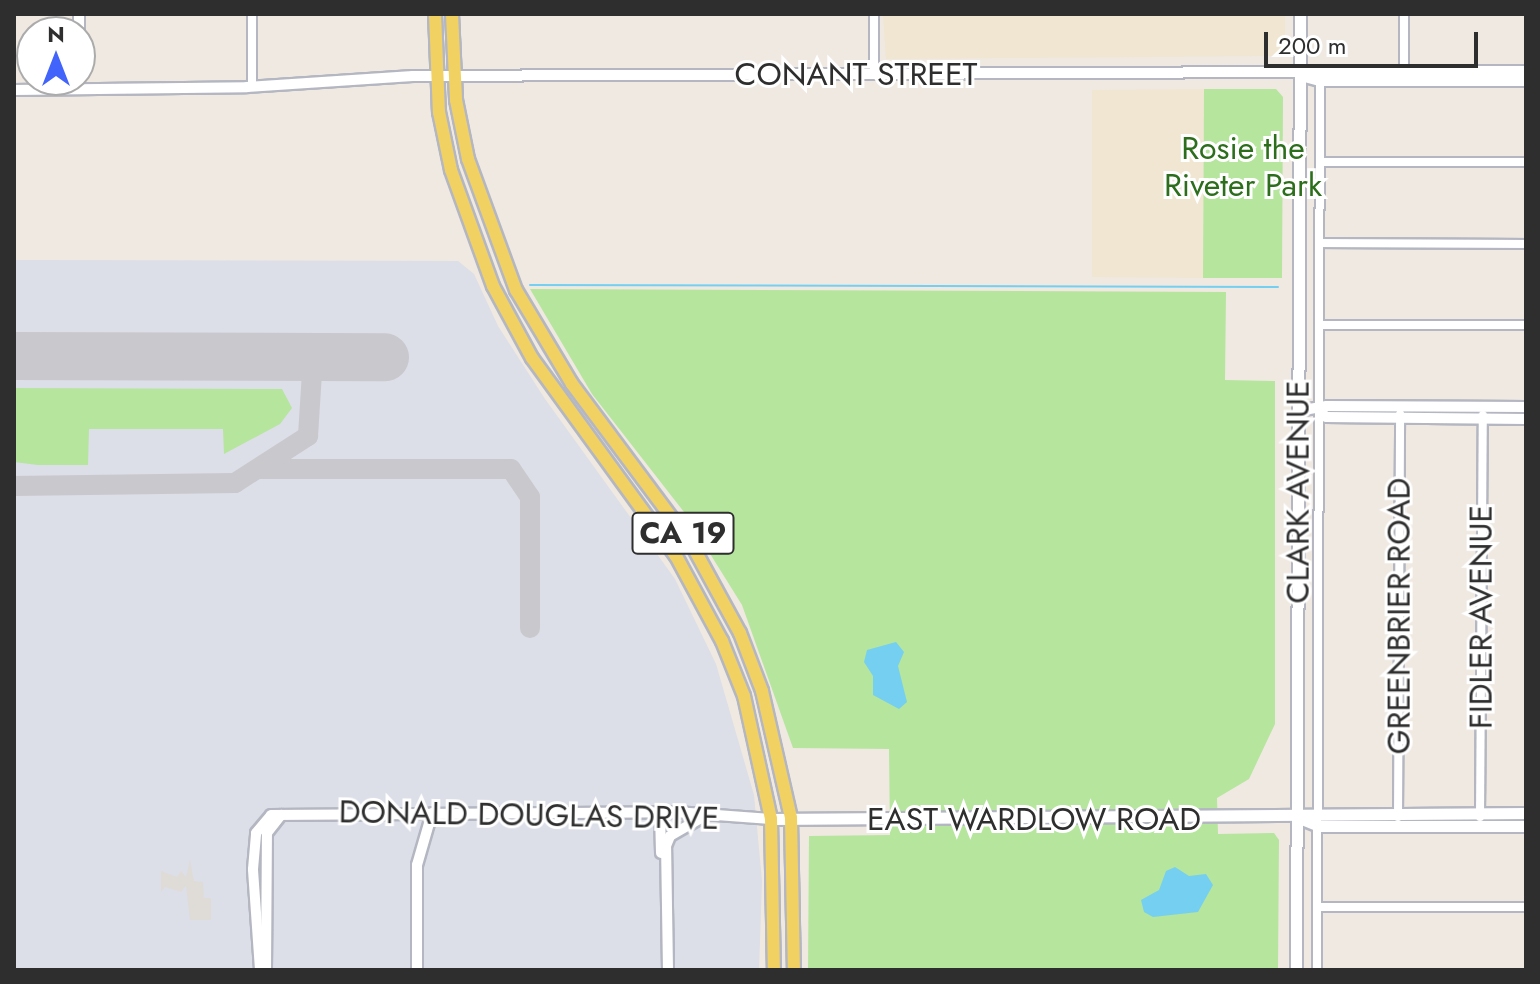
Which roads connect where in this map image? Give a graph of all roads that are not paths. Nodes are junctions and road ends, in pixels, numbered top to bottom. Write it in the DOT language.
graph roads {
  1 [pos="252,14"];
  2 [pos="435,14"];
  3 [pos="452,14"];
  4 [pos="874,14"];
  5 [pos="1300,14"];
  6 [pos="1404,14"];
  7 [pos="1526,71"];
  8 [pos="874,74"];
  9 [pos="1299,75"];
  10 [pos="1404,75"];
  11 [pos="436,76"];
  12 [pos="454,76"];
  13 [pos="1320,76"];
  14 [pos="1526,81"];
  15 [pos="96,85"];
  16 [pos="252,87"];
  17 [pos="1320,162"];
  18 [pos="1526,162"];
  19 [pos="1320,243"];
  20 [pos="1526,244"];
  21 [pos="511,278"];
  22 [pos="493,286"];
  23 [pos="1320,325"];
  24 [pos="1526,325"];
  25 [pos="1526,407"];
  26 [pos="1298,411"];
  27 [pos="1320,411"];
  28 [pos="1400,413"];
  29 [pos="1483,413"];
  30 [pos="1526,419"];
  31 [pos="660,812"];
  32 [pos="1318,812"];
  33 [pos="1398,812"];
  34 [pos="432,813"];
  35 [pos="1480,813"];
  36 [pos="1526,813"];
  37 [pos="703,817"];
  38 [pos="791,818"];
  39 [pos="1298,818"];
  40 [pos="771,819"];
  41 [pos="1319,826"];
  42 [pos="1398,826"];
  43 [pos="1481,826"];
  44 [pos="1526,826"];
  45 [pos="666,874"];
  46 [pos="1318,907"];
  47 [pos="1526,907"];
  48 [pos="263,970"];
  49 [pos="417,970"];
  50 [pos="668,970"];
  51 [pos="774,970"];
  52 [pos="794,970"];
  53 [pos="1296,970"];
  54 [pos="1317,970"];
  1 -- 16 [label="street"];
  2 -- 11 [label="main road, CA 19"];
  3 -- 12 [label="main road, CA 19"];
  4 -- 8 [label="street"];
  5 -- 9 [label="main road, CLARK AVENUE"];
  6 -- 10 [label="street"];
  7 -- 10 [label="street, CONANT STREET"];
  8 -- 9 [label="street, CONANT STREET"];
  8 -- 12 [label="street, CONANT STREET"];
  9 -- 13 [label="street, CONANT STREET"];
  9 -- 26 [label="main road, CLARK AVENUE"];
  10 -- 13 [label="street, CONANT STREET"];
  10 -- 14 [label="street, CONANT STREET"];
  11 -- 12 [label="street, CONANT STREET"];
  11 -- 16 [label="street, CONANT STREET"];
  11 -- 22 [label="main road, CA 19"];
  12 -- 21 [label="main road, CA 19"];
  13 -- 17 [label="street, CLARK AVENUE"];
  15 -- 16 [label="street, CONANT STREET"];
  17 -- 18 [label="street"];
  17 -- 19 [label="street, CLARK AVENUE"];
  19 -- 20 [label="street"];
  19 -- 23 [label="street, CLARK AVENUE"];
  21 -- 22 [label="main road"];
  21 -- 38 [label="main road, CA 19"];
  22 -- 40 [label="main road, CA 19"];
  23 -- 24 [label="street"];
  23 -- 27 [label="street, CLARK AVENUE"];
  25 -- 29 [label="street"];
  26 -- 27 [label="street"];
  26 -- 39 [label="main road, CLARK AVENUE"];
  27 -- 28 [label="street"];
  27 -- 32 [label="street, CLARK AVENUE"];
  28 -- 29 [label="street"];
  28 -- 33 [label="street, GREENBRIER ROAD"];
  29 -- 30 [label="street"];
  29 -- 35 [label="street, FIDLER AVENUE"];
  31 -- 34 [label="street, DONALD DOUGLAS DRIVE"];
  31 -- 37 [label="street, DONALD DOUGLAS DRIVE"];
  31 -- 45 [label="street"];
  32 -- 33 [label="main road, EAST WARDLOW ROAD"];
  32 -- 39 [label="main road, EAST WARDLOW ROAD"];
  32 -- 41 [label="street, CLARK AVENUE"];
  33 -- 35 [label="main road, EAST WARDLOW ROAD"];
  33 -- 42 [label="street, GREENBRIER ROAD"];
  34 -- 48 [label="street, DONALD DOUGLAS DRIVE"];
  34 -- 49 [label="street"];
  35 -- 36 [label="main road, EAST WARDLOW ROAD"];
  35 -- 43 [label="street, FIDLER AVENUE"];
  37 -- 40 [label="street, DONALD DOUGLAS DRIVE"];
  37 -- 45 [label="street"];
  38 -- 39 [label="main road, EAST WARDLOW ROAD"];
  38 -- 40 [label="main road, EAST WARDLOW ROAD"];
  38 -- 52 [label="main road, CA 19"];
  39 -- 41 [label="main road, EAST WARDLOW ROAD"];
  39 -- 53 [label="main road, CLARK AVENUE"];
  40 -- 51 [label="main road, CA 19"];
  41 -- 42 [label="main road, EAST WARDLOW ROAD"];
  41 -- 46 [label="street, CLARK AVENUE"];
  42 -- 43 [label="main road, EAST WARDLOW ROAD"];
  43 -- 44 [label="main road, EAST WARDLOW ROAD"];
  45 -- 50 [label="street"];
  46 -- 47 [label="street"];
  46 -- 54 [label="street, CLARK AVENUE"];
}
